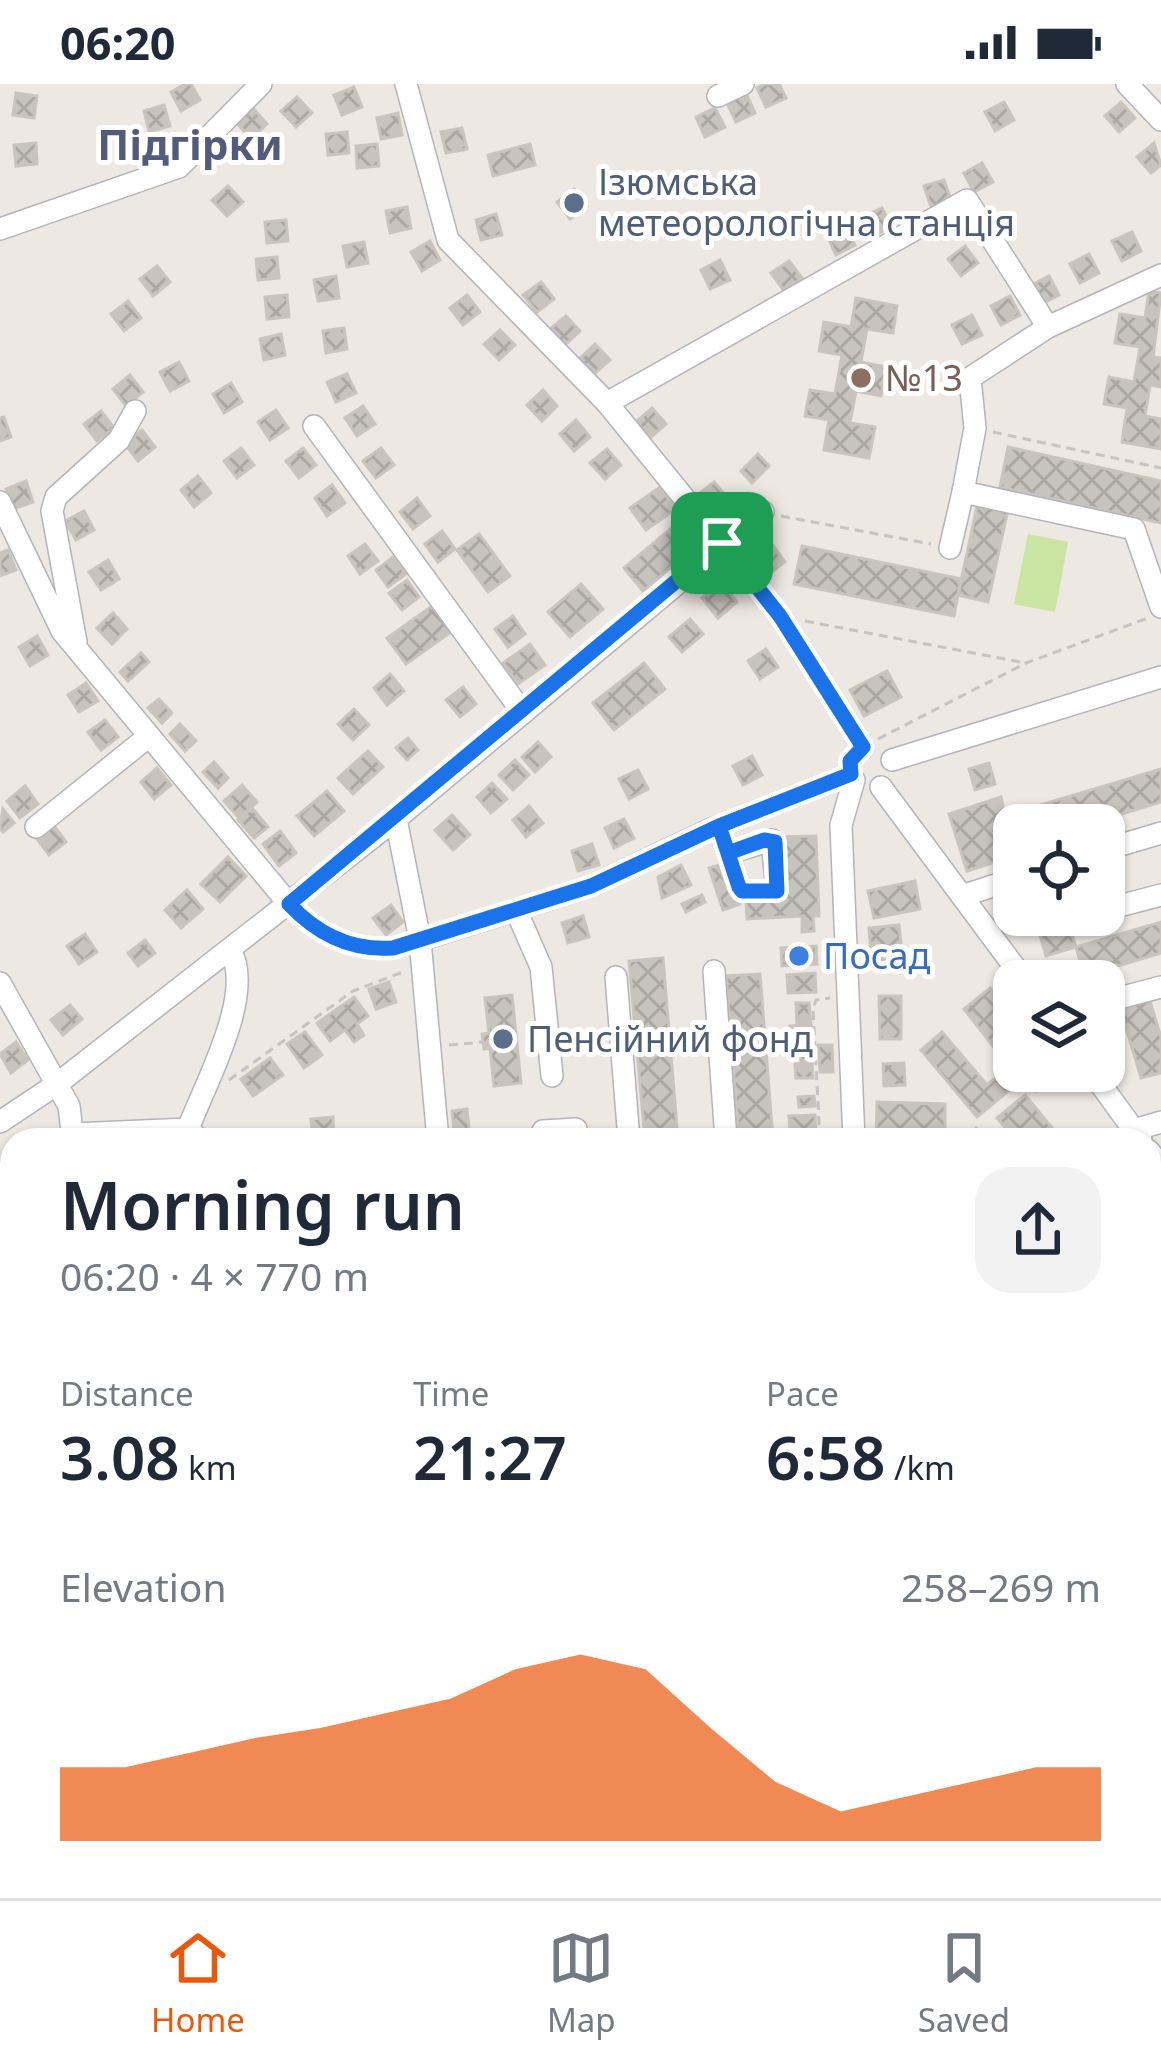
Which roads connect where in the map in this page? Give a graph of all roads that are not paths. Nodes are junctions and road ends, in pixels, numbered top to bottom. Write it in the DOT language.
graph roads {
  1 [pos="261,84"];
  2 [pos="406,84"];
  3 [pos="743,84"];
  4 [pos="1127,84"];
  5 [pos="718,96"];
  6 [pos="1161,120"];
  7 [pos="0,229"];
  8 [pos="1161,275"];
  9 [pos="1048,327"];
  10 [pos="608,403"];
  11 [pos="134,411"];
  12 [pos="314,426"];
  13 [pos="962,492"];
  14 [pos="0,502"];
  15 [pos="763,512"];
  16 [pos="722,543"];
  17 [pos="950,548"];
  18 [pos="1161,610"];
  19 [pos="76,648"];
  20 [pos="1161,677"];
  21 [pos="523,713"];
  22 [pos="149,736"];
  23 [pos="863,747"];
  24 [pos="892,760"];
  25 [pos="853,777"];
  26 [pos="881,787"];
  27 [pos="396,819"];
  28 [pos="719,826"];
  29 [pos="36,827"];
  30 [pos="1161,833"];
  31 [pos="1125,844"];
  32 [pos="728,853"];
  33 [pos="993,886"];
  34 [pos="962,896"];
  35 [pos="1161,896"];
  36 [pos="289,904"];
  37 [pos="1125,905"];
  38 [pos="517,910"];
  39 [pos="420,940"];
  40 [pos="230,950"];
  41 [pos="1009,960"];
  42 [pos="714,971"];
  43 [pos="616,977"];
  44 [pos="0,983"];
  45 [pos="1161,987"];
  46 [pos="1125,996"];
  47 [pos="553,1076"];
  48 [pos="57,1084"];
  49 [pos="1106,1092"];
  50 [pos="0,1121"];
  51 [pos="72,1128"];
  52 [pos="195,1128"];
  53 [pos="437,1128"];
  54 [pos="628,1128"];
  55 [pos="725,1128"];
  56 [pos="854,1128"];
  57 [pos="1133,1128"];
  1 -- 7 [label="street"];
  2 -- 10 [label="street"];
  3 -- 5 [label="street"];
  4 -- 6 [label="street"];
  8 -- 9 [label="street"];
  9 -- 10 [label="street"];
  9 -- 13 [label="street"];
  10 -- 16 [label="street"];
  11 -- 19 [label="street"];
  12 -- 21 [label="street"];
  13 -- 17 [label="street"];
  13 -- 18 [label="street"];
  14 -- 19 [label="street"];
  15 -- 16 [label="street"];
  16 -- 21 [label="street"];
  16 -- 23 [label="street"];
  19 -- 22 [label="street"];
  20 -- 24 [label="street"];
  21 -- 27 [label="street"];
  22 -- 29 [label="street"];
  22 -- 36 [label="street"];
  23 -- 24 [label="street"];
  23 -- 25 [label="street"];
  24 -- 26 [label="street"];
  25 -- 26 [label="street"];
  25 -- 28 [label="street"];
  25 -- 56 [label="street"];
  26 -- 34 [label="street"];
  27 -- 36 [label="street"];
  27 -- 39 [label="street"];
  28 -- 32 [label="street"];
  28 -- 38 [label="street"];
  30 -- 31 [label="street"];
  33 -- 34 [label="street"];
  34 -- 41 [label="street"];
  35 -- 37 [label="street"];
  36 -- 40 [label="street"];
  38 -- 39 [label="street"];
  38 -- 47 [label="street"];
  39 -- 53 [label="street"];
  40 -- 48 [label="street"];
  40 -- 52 [label="street"];
  42 -- 55 [label="street"];
  43 -- 54 [label="street"];
  44 -- 48 [label="street"];
  45 -- 46 [label="street"];
  48 -- 50 [label="street"];
  48 -- 51 [label="street"];
  49 -- 57 [label="street"];
}
